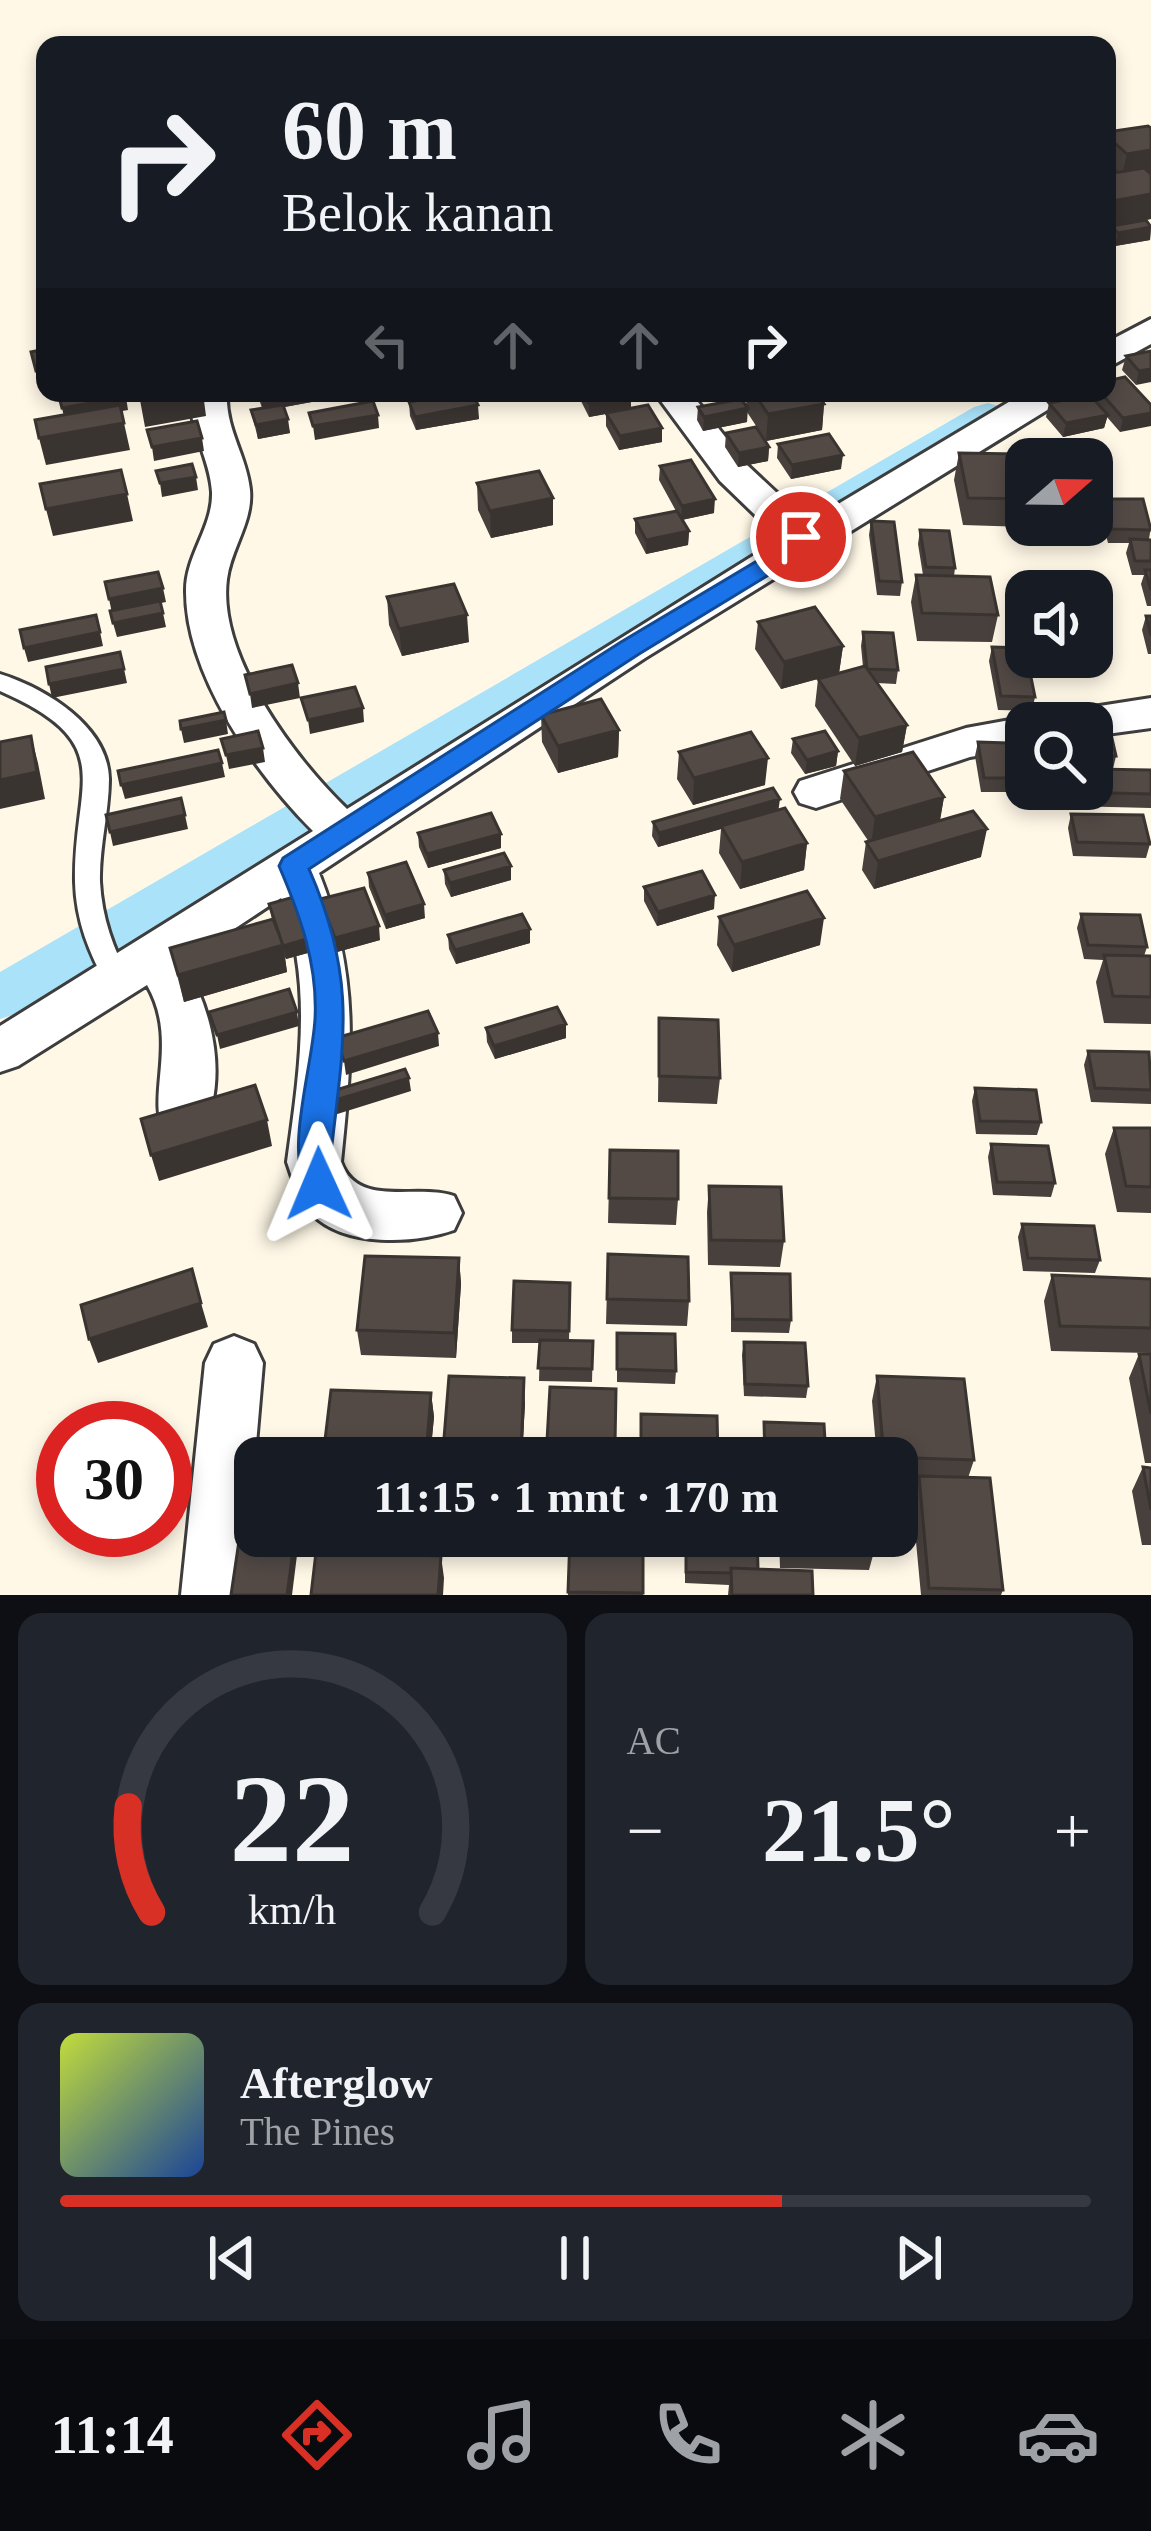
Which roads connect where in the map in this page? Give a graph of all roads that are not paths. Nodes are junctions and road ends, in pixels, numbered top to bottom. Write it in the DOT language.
graph roads {
  1 [pos="1151,329"];
  2 [pos="1116,351"];
  3 [pos="209,402"];
  4 [pos="680,402"];
  5 [pos="1033,402"];
  6 [pos="795,532"];
  7 [pos="0,682"];
  8 [pos="1151,713"];
  9 [pos="1113,718"];
  10 [pos="1005,736"];
  11 [pos="816,792"];
  12 [pos="328,819"];
  13 [pos="293,866"];
  14 [pos="126,968"];
  15 [pos="0,1052"];
  16 [pos="183,1120"];
  17 [pos="435,1213"];
  18 [pos="234,1363"];
  19 [pos="212,1595"];
  1 -- 2 [label="street"];
  3 -- 12 [label="street"];
  4 -- 6 [label="street"];
  5 -- 6 [label="street"];
  6 -- 12 [label="street"];
  7 -- 14 [label="lane"];
  8 -- 9 [label="street"];
  10 -- 11 [label="street"];
  12 -- 13 [label="street"];
  13 -- 14 [label="street"];
  13 -- 17 [label="street"];
  14 -- 15 [label="street"];
  14 -- 16 [label="street"];
  18 -- 19 [label="street"];
}
